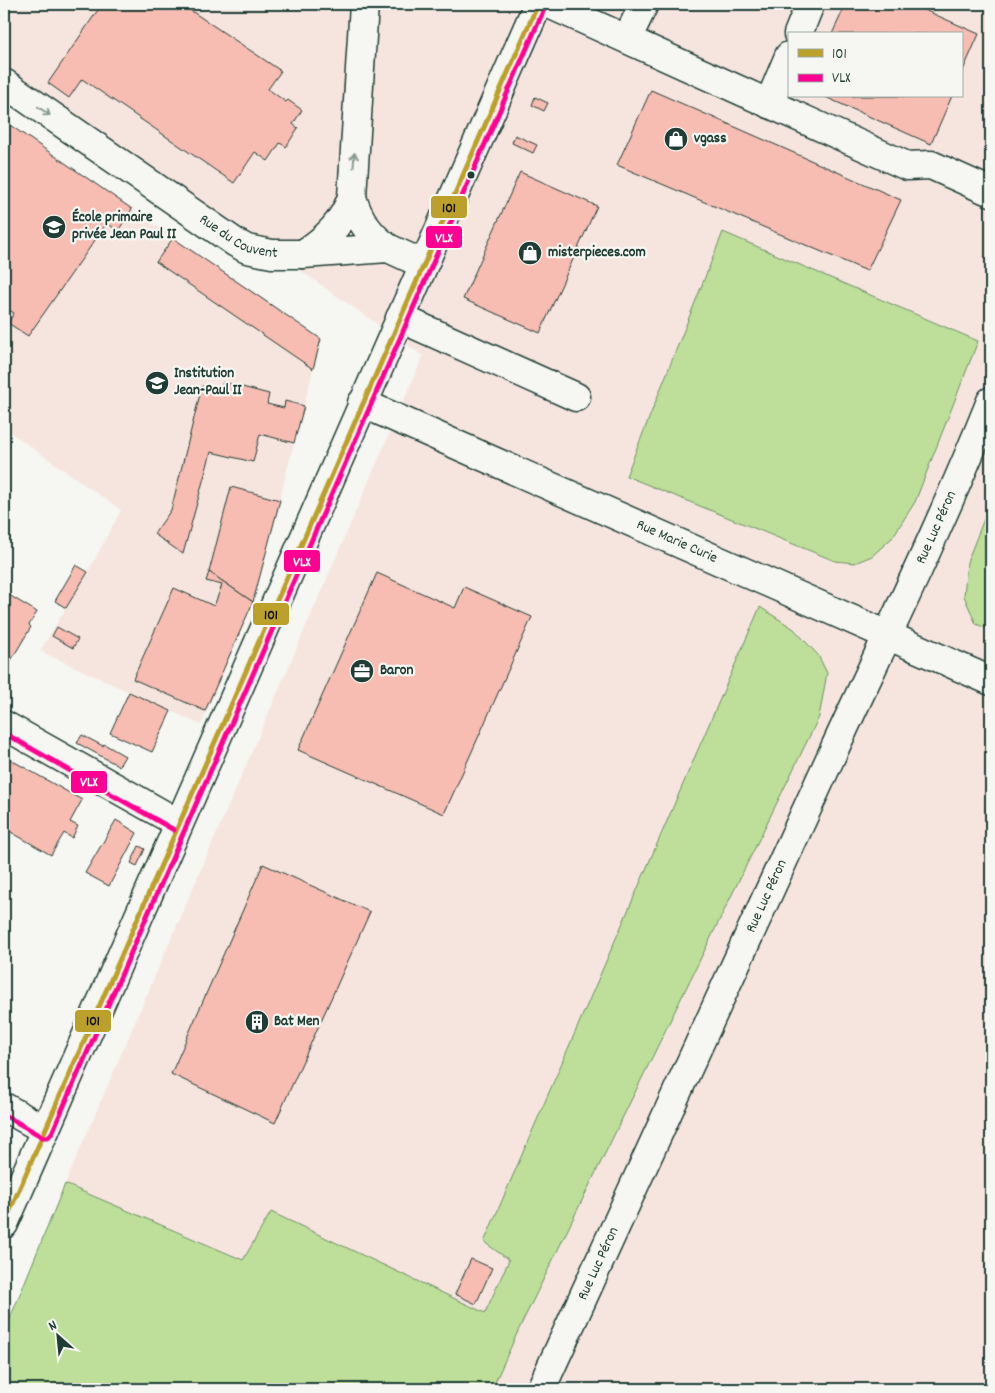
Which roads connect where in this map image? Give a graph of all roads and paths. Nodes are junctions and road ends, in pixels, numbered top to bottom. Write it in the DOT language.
graph roads {
  1 [pos="364,4"];
  2 [pos="538,4"];
  3 [pos="549,4"];
  4 [pos="644,4"];
  5 [pos="810,4"];
  6 [pos="799,32"];
  7 [pos="627,39"];
  8 [pos="788,58"];
  9 [pos="4,83"];
  10 [pos="769,104"];
  11 [pos="991,192"];
  12 [pos="352,197"];
  13 [pos="388,248"];
  14 [pos="303,254"];
  15 [pos="423,264"];
  16 [pos="400,318"];
  17 [pos="576,397"];
  18 [pos="991,400"];
  19 [pos="362,403"];
  20 [pos="889,635"];
  21 [pos="991,681"];
  22 [pos="4,725"];
  23 [pos="178,824"];
  24 [pos="4,1107"];
  25 [pos="45,1130"];
  26 [pos="4,1224"];
  27 [pos="541,1389"];
  12 -- 1 [label="street, one-way"];
  2 -- 15 [label="street"];
  3 -- 7 [label="street"];
  4 -- 7 [label="street"];
  5 -- 6 [label="street"];
  7 -- 10 [label="street"];
  8 -- 10 [label="street"];
  9 -- 14 [label="street, Rue du Couvent, one-way"];
  10 -- 11 [label="street"];
  12 -- 13 [label="street"];
  12 -- 14 [label="street"];
  13 -- 14 [label="street, Rue du Couvent"];
  13 -- 15 [label="street, Rue du Couvent"];
  15 -- 16 [label="street"];
  16 -- 17 [label="street"];
  16 -- 19 [label="street"];
  18 -- 20 [label="street, Rue Luc Péron"];
  19 -- 20 [label="street, Rue Marie Curie"];
  19 -- 23 [label="street"];
  20 -- 21 [label="street, Rue Marie Curie"];
  20 -- 27 [label="street, Rue Luc Péron"];
  22 -- 23 [label="street"];
  23 -- 25 [label="street"];
  24 -- 25 [label="street"];
  25 -- 26 [label="street"];
}
